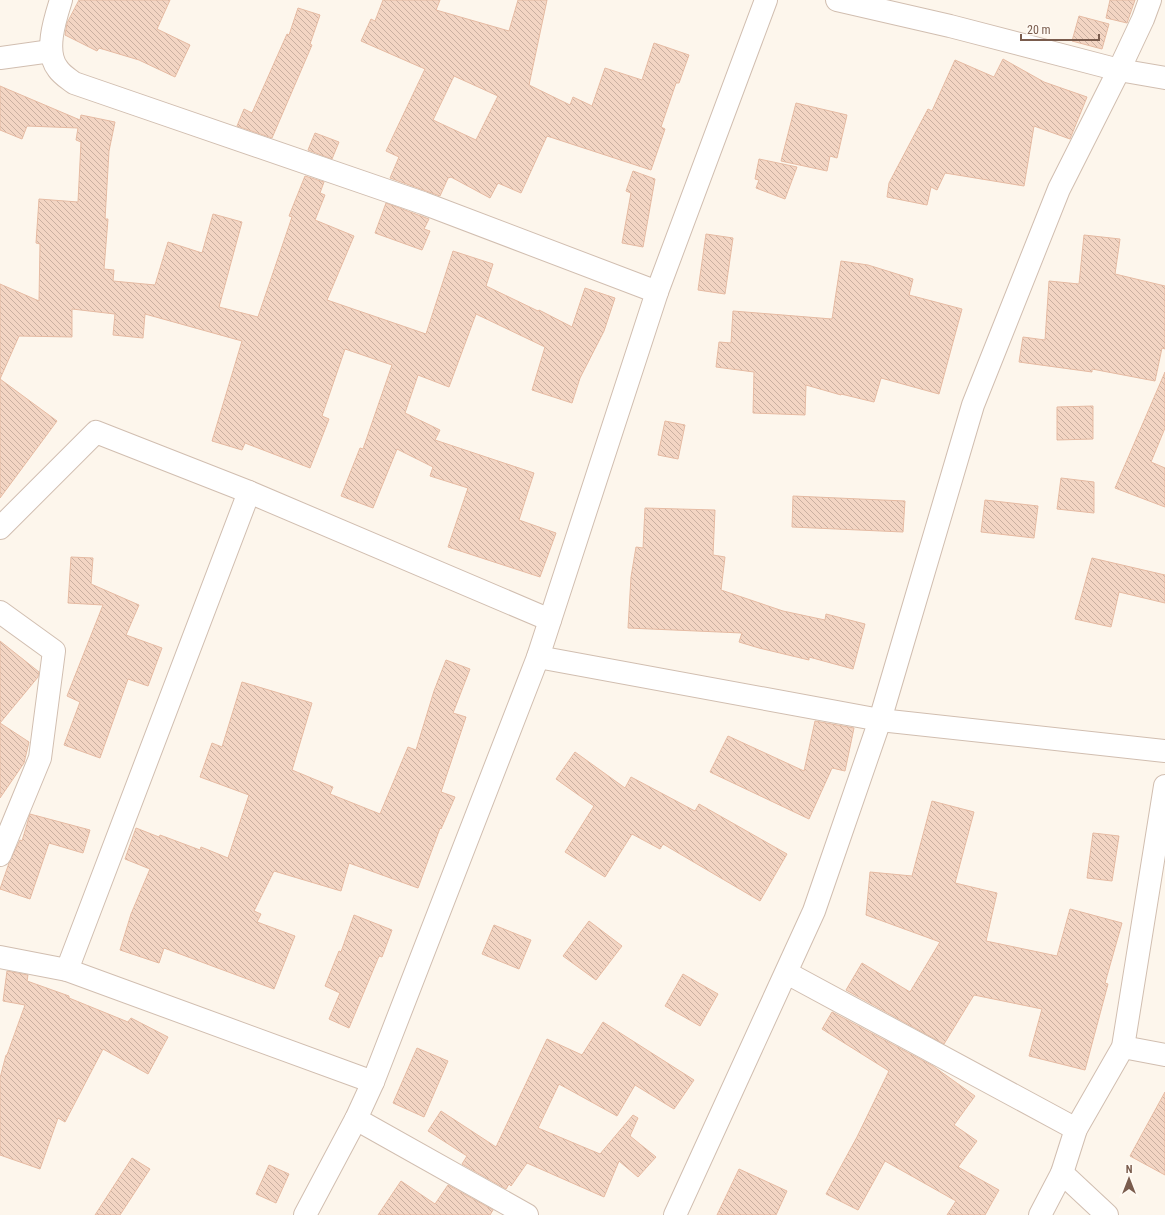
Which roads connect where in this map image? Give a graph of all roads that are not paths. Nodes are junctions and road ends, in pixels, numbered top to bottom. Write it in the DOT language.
graph roads {
  1 [pos="61,0"];
  2 [pos="837,0"];
  3 [pos="1150,0"];
  4 [pos="763,1"];
  5 [pos="51,51"];
  6 [pos="0,58"];
  7 [pos="1119,70"];
  8 [pos="1165,78"];
  9 [pos="657,292"];
  10 [pos="249,492"];
  11 [pos="0,528"];
  12 [pos="0,612"];
  13 [pos="550,620"];
  14 [pos="538,657"];
  15 [pos="880,720"];
  16 [pos="1165,750"];
  17 [pos="1165,786"];
  18 [pos="0,855"];
  19 [pos="0,957"];
  20 [pos="67,970"];
  21 [pos="787,973"];
  22 [pos="1123,1047"];
  23 [pos="1165,1055"];
  24 [pos="373,1082"];
  25 [pos="356,1119"];
  26 [pos="1076,1128"];
  27 [pos="1062,1173"];
  28 [pos="305,1215"];
  29 [pos="527,1215"];
  30 [pos="675,1215"];
  31 [pos="1040,1215"];
  32 [pos="1107,1215"];
  1 -- 5 [label="street"];
  2 -- 7 [label="street"];
  3 -- 7 [label="street"];
  4 -- 9 [label="street"];
  5 -- 6 [label="street"];
  5 -- 9 [label="street"];
  7 -- 8 [label="street"];
  7 -- 15 [label="street"];
  9 -- 13 [label="street"];
  10 -- 11 [label="street"];
  10 -- 13 [label="street"];
  10 -- 20 [label="street"];
  12 -- 18 [label="street"];
  13 -- 14 [label="street"];
  14 -- 15 [label="street"];
  14 -- 24 [label="street"];
  15 -- 16 [label="street"];
  15 -- 21 [label="street"];
  17 -- 22 [label="street"];
  19 -- 20 [label="street"];
  20 -- 24 [label="street"];
  21 -- 26 [label="street"];
  21 -- 30 [label="street"];
  22 -- 23 [label="street"];
  22 -- 26 [label="street"];
  24 -- 25 [label="street"];
  25 -- 28 [label="street"];
  25 -- 29 [label="street"];
  26 -- 27 [label="street"];
  27 -- 31 [label="street"];
  27 -- 32 [label="street"];
}
